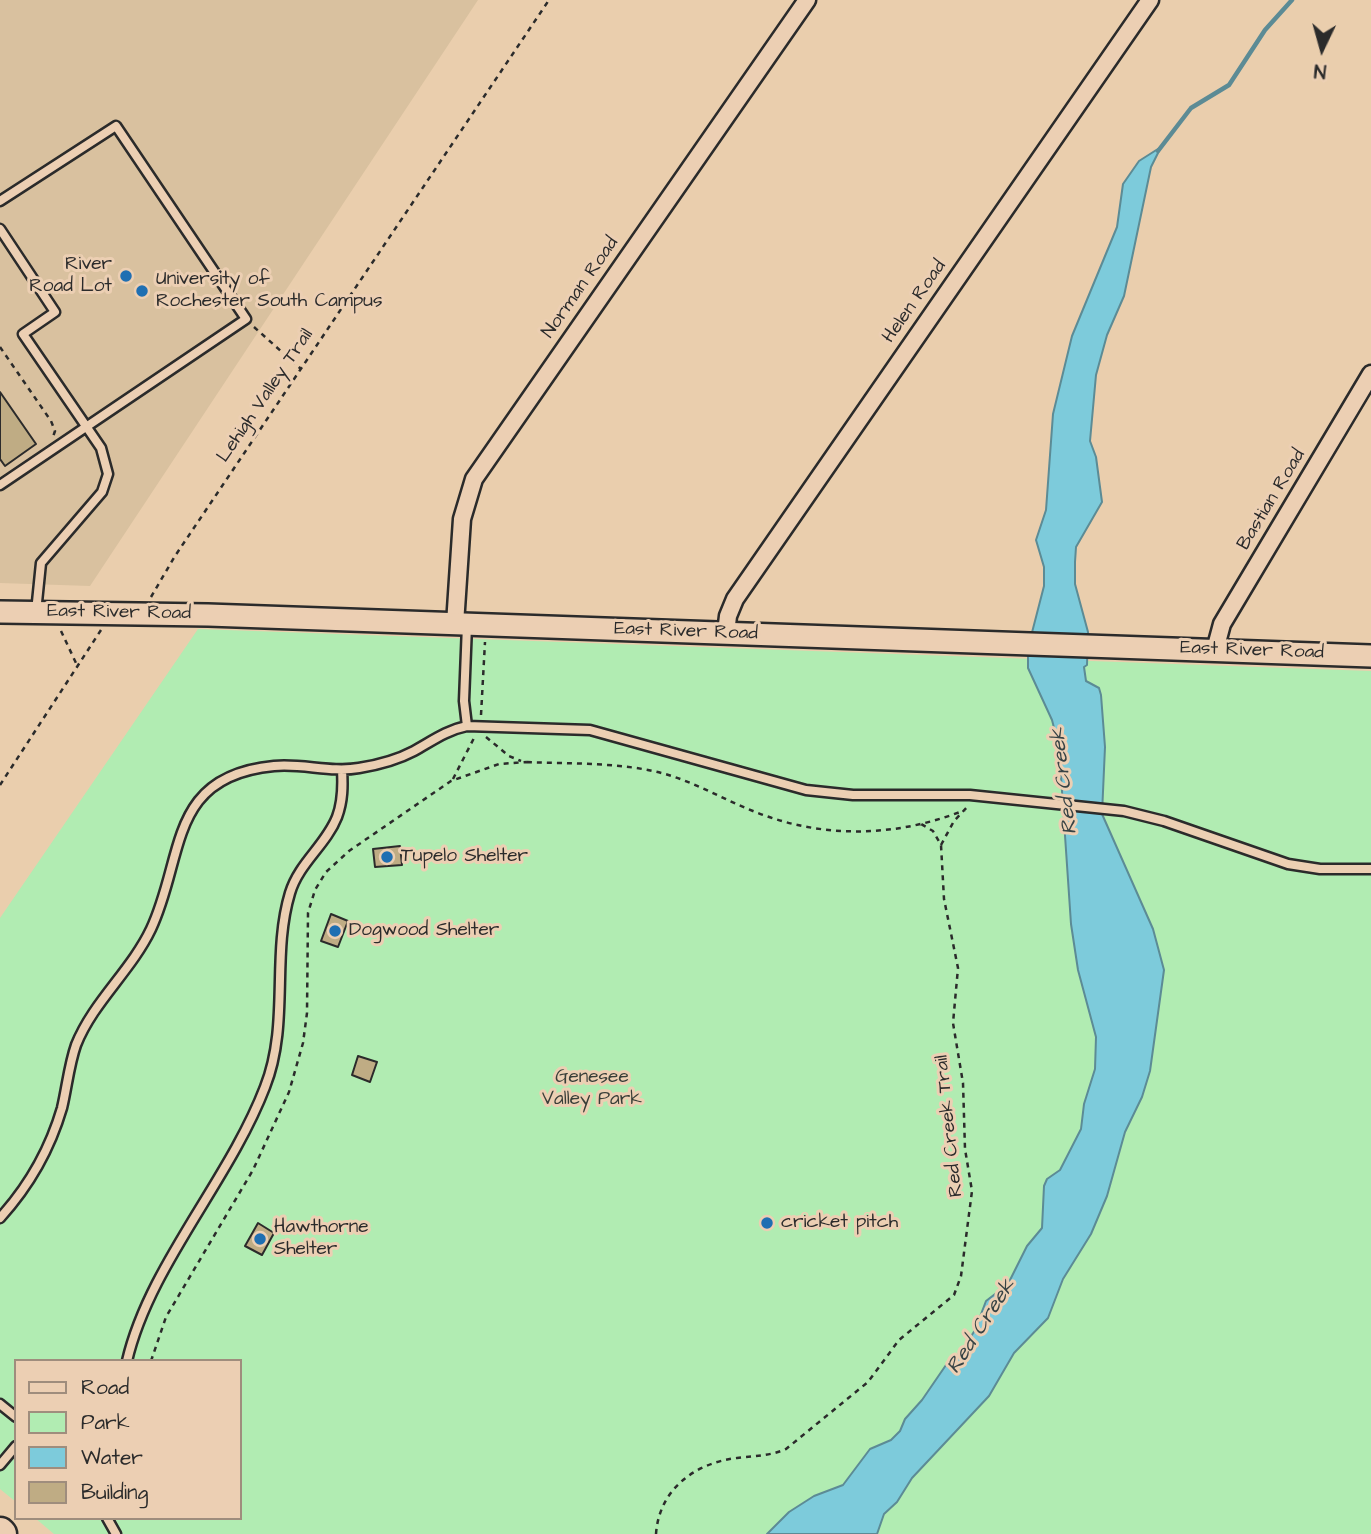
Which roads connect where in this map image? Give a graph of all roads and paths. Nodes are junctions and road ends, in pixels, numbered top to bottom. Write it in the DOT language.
graph roads {
  1 [pos="549,0"];
  2 [pos="807,0"];
  3 [pos="1150,0"];
  4 [pos="0,201"];
  5 [pos="0,229"];
  6 [pos="246,319"];
  7 [pos="0,347"];
  8 [pos="301,369"];
  9 [pos="1371,374"];
  10 [pos="87,428"];
  11 [pos="51,442"];
  12 [pos="0,485"];
  13 [pos="0,612"];
  14 [pos="44,612"];
  15 [pos="142,613"];
  16 [pos="106,622"];
  17 [pos="461,624"];
  18 [pos="726,633"];
  19 [pos="485,642"];
  20 [pos="1215,650"];
  21 [pos="1371,656"];
  22 [pos="77,664"];
  23 [pos="467,726"];
  24 [pos="480,726"];
  25 [pos="527,762"];
  26 [pos="342,769"];
  27 [pos="451,781"];
  28 [pos="0,785"];
  29 [pos="970,794"];
  30 [pos="965,810"];
  31 [pos="921,824"];
  32 [pos="941,845"];
  33 [pos="1371,869"];
  34 [pos="0,1218"];
  35 [pos="128,1359"];
  36 [pos="152,1359"];
  37 [pos="0,1404"];
  38 [pos="14,1415"];
  39 [pos="13,1449"];
  40 [pos="0,1465"];
  41 [pos="656,1534"];
  1 -- 8 [label="path, Lehigh Valley Trail"];
  2 -- 17 [label="street, Norman Road"];
  3 -- 18 [label="street, Helen Road"];
  4 -- 6 [label="lane"];
  5 -- 10 [label="lane"];
  6 -- 8 [label="path"];
  6 -- 10 [label="lane"];
  7 -- 11 [label="path"];
  8 -- 15 [label="path, Lehigh Valley Trail"];
  9 -- 20 [label="street, Bastian Road"];
  10 -- 12 [label="lane"];
  10 -- 14 [label="lane"];
  13 -- 14 [label="street, East River Road"];
  14 -- 15 [label="street, East River Road"];
  14 -- 22 [label="path"];
  15 -- 17 [label="street, East River Road"];
  16 -- 22 [label="path"];
  17 -- 18 [label="street, East River Road"];
  17 -- 23 [label="lane"];
  18 -- 20 [label="street, East River Road"];
  19 -- 24 [label="path"];
  20 -- 21 [label="street, East River Road"];
  22 -- 28 [label="path"];
  23 -- 24 [label="lane"];
  23 -- 26 [label="lane"];
  24 -- 25 [label="path"];
  24 -- 27 [label="path"];
  24 -- 29 [label="lane"];
  25 -- 27 [label="path"];
  25 -- 31 [label="path"];
  26 -- 34 [label="lane"];
  26 -- 35 [label="lane"];
  27 -- 36 [label="path"];
  29 -- 30 [label="path"];
  29 -- 33 [label="lane"];
  30 -- 31 [label="path"];
  30 -- 32 [label="path"];
  31 -- 32 [label="path"];
  32 -- 41 [label="path, Red Creek Trail"];
  37 -- 38 [label="lane"];
  39 -- 40 [label="lane"];
}
